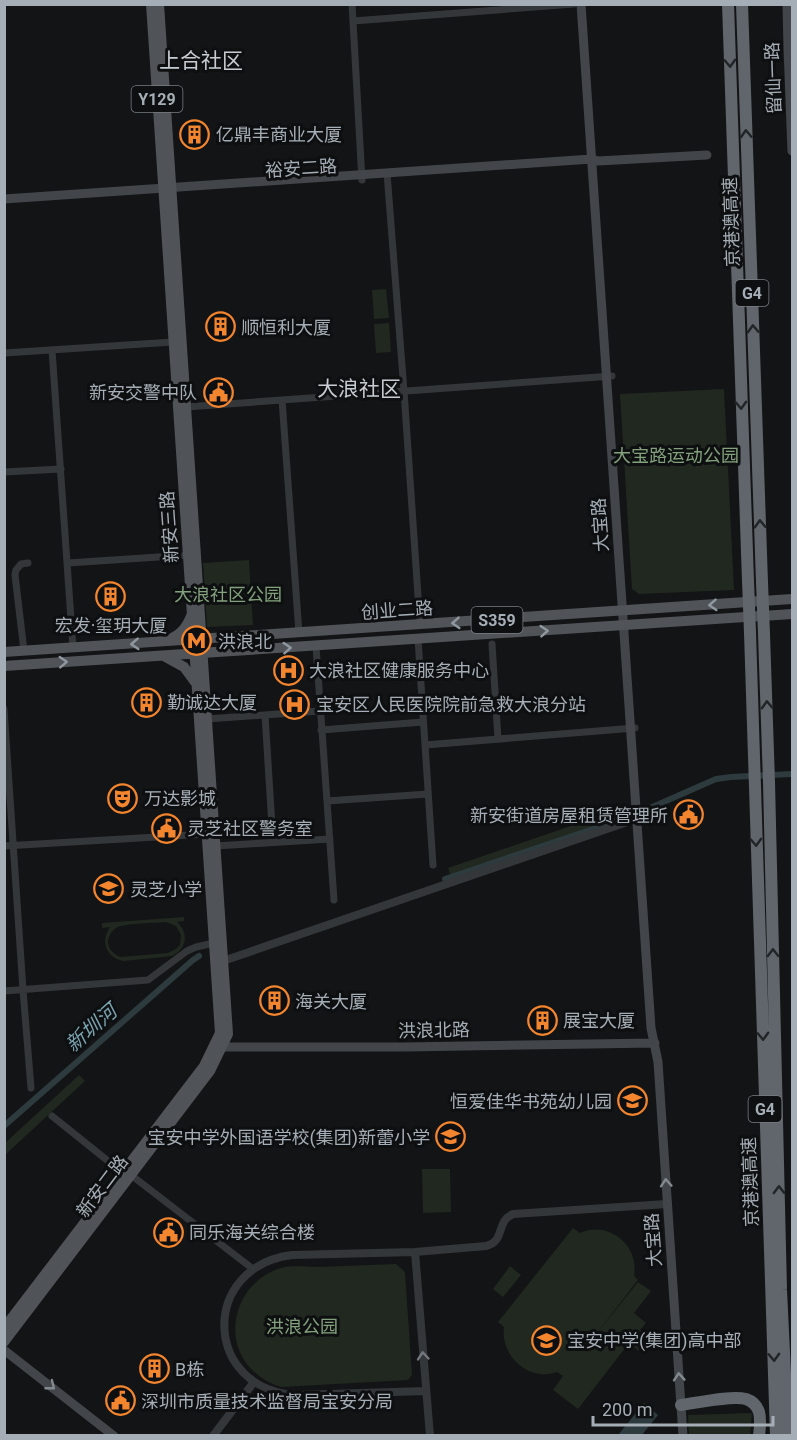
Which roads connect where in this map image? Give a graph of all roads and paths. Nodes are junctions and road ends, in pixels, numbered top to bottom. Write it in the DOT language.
graph roads {
  1 [pos="151,4"];
  2 [pos="159,4"];
  3 [pos="352,4"];
  4 [pos="574,4"];
  5 [pos="582,4"];
  6 [pos="587,4"];
  7 [pos="728,4"];
  8 [pos="742,4"];
  9 [pos="787,4"];
  10 [pos="353,21"];
  11 [pos="792,148"];
  12 [pos="707,155"];
  13 [pos="594,162"];
  14 [pos="388,176"];
  15 [pos="362,177"];
  16 [pos="167,191"];
  17 [pos="4,199"];
  18 [pos="4,204"];
  19 [pos="173,342"];
  20 [pos="52,350"];
  21 [pos="4,353"];
  22 [pos="609,376"];
  23 [pos="404,391"];
  24 [pos="282,400"];
  25 [pos="186,406"];
  26 [pos="61,469"];
  27 [pos="4,472"];
  28 [pos="188,555"];
  29 [pos="28,563"];
  30 [pos="68,563"];
  31 [pos="792,599"];
  32 [pos="625,612"];
  33 [pos="792,614"];
  34 [pos="196,616"];
  35 [pos="420,625"];
  36 [pos="626,626"];
  37 [pos="299,633"];
  38 [pos="225,638"];
  39 [pos="418,639"];
  40 [pos="197,640"];
  41 [pos="163,642"];
  42 [pos="492,644"];
  43 [pos="316,646"];
  44 [pos="74,648"];
  45 [pos="24,651"];
  46 [pos="228,651"];
  47 [pos="4,652"];
  48 [pos="198,653"];
  49 [pos="164,656"];
  50 [pos="4,666"];
  51 [pos="200,683"];
  52 [pos="4,709"];
  53 [pos="320,711"];
  54 [pos="265,715"];
  55 [pos="207,719"];
  56 [pos="423,722"];
  57 [pos="633,728"];
  58 [pos="321,730"];
  59 [pos="498,739"];
  60 [pos="425,745"];
  61 [pos="428,794"];
  62 [pos="327,801"];
  63 [pos="636,819"];
  64 [pos="207,834"];
  65 [pos="330,839"];
  66 [pos="273,842"];
  67 [pos="4,846"];
  68 [pos="13,846"];
  69 [pos="215,846"];
  70 [pos="433,865"];
  71 [pos="334,900"];
  72 [pos="214,943"];
  73 [pos="223,961"];
  74 [pos="23,990"];
  75 [pos="4,991"];
  76 [pos="655,1043"];
  77 [pos="217,1047"];
  78 [pos="31,1088"];
  79 [pos="52,1116"];
  80 [pos="127,1174"];
  81 [pos="667,1204"];
  82 [pos="780,1248"];
  83 [pos="415,1252"];
  84 [pos="253,1269"];
  85 [pos="4,1328"];
  86 [pos="4,1342"];
  87 [pos="4,1350"];
  88 [pos="792,1358"];
  89 [pos="254,1382"];
  90 [pos="426,1391"];
  91 [pos="681,1405"];
  92 [pos="114,1436"];
  93 [pos="213,1436"];
  94 [pos="430,1436"];
  95 [pos="683,1436"];
  96 [pos="759,1436"];
  97 [pos="776,1436"];
  98 [pos="788,1436"];
  1 -- 16 [label="main road, 新安三路 / Y129"];
  2 -- 16 [label="main road, 新安三路"];
  3 -- 10 [label="street"];
  4 -- 10 [label="street"];
  5 -- 13 [label="main road, 大宝路"];
  6 -- 13 [label="main road, 大宝路"];
  7 -- 97 [label="highway, 京港澳高速 / G4, one-way, bridge"];
  82 -- 8 [label="highway, 京港澳高速 / G4, one-way, bridge"];
  9 -- 11 [label="main road, 留仙一路"];
  10 -- 15 [label="street"];
  12 -- 13 [label="main road, 裕安二路"];
  13 -- 14 [label="main road, 裕安二路"];
  13 -- 22 [label="main road, 大宝路"];
  14 -- 15 [label="main road, 裕安二路"];
  14 -- 23 [label="street"];
  15 -- 16 [label="main road, 裕安二路"];
  16 -- 17 [label="main road, 裕安二路"];
  16 -- 18 [label="main road, 裕安二路"];
  16 -- 19 [label="main road, 新安三路"];
  16 -- 25 [label="main road, 新安三路"];
  19 -- 20 [label="street"];
  19 -- 28 [label="main road, 新安三路"];
  20 -- 21 [label="street"];
  20 -- 26 [label="street"];
  22 -- 23 [label="street"];
  22 -- 32 [label="main road, 大宝路"];
  23 -- 24 [label="street"];
  23 -- 35 [label="street"];
  24 -- 25 [label="street"];
  24 -- 37 [label="street"];
  25 -- 34 [label="main road, 新安三路"];
  26 -- 27 [label="street"];
  26 -- 30 [label="street"];
  28 -- 30 [label="street"];
  28 -- 34 [label="main road, 新安三路"];
  29 -- 45 [label="street"];
  30 -- 44 [label="street"];
  31 -- 32 [label="main road, 创业二路 / S359, one-way"];
  32 -- 35 [label="main road, 创业二路 / S359, one-way"];
  32 -- 36 [label="main road, 大宝路"];
  33 -- 36 [label="main road, 创业二路 / S359"];
  34 -- 38 [label="main road"];
  34 -- 40 [label="main road, 新安三路"];
  34 -- 41 [label="main road"];
  35 -- 37 [label="main road, 创业二路 / S359"];
  39 -- 36 [label="main road, 创业二路 / S359, one-way"];
  36 -- 57 [label="main road, 大宝路"];
  37 -- 38 [label="main road, 创业二路 / S359"];
  38 -- 40 [label="main road, 创业二路 / S359"];
  39 -- 43 [label="main road, 创业二路 / S359"];
  39 -- 56 [label="street"];
  40 -- 41 [label="main road, 创业二路 / S359"];
  40 -- 48 [label="main road, 新安三路"];
  41 -- 44 [label="main road, 创业二路 / S359, one-way"];
  42 -- 59 [label="street"];
  46 -- 43 [label="main road, 创业二路 / S359, one-way"];
  43 -- 53 [label="street"];
  44 -- 45 [label="main road, 创业二路 / S359"];
  45 -- 47 [label="main road, 创业二路 / S359"];
  46 -- 48 [label="main road, 创业二路 / S359"];
  46 -- 51 [label="main road"];
  48 -- 49 [label="main road, 创业二路 / S359"];
  48 -- 51 [label="main road, 新安三路"];
  50 -- 49 [label="main road, 创业二路 / S359, one-way"];
  49 -- 51 [label="main road"];
  51 -- 55 [label="main road, 新安三路"];
  51 -- 64 [label="main road, 新安三路"];
  52 -- 68 [label="street"];
  53 -- 54 [label="street"];
  53 -- 58 [label="street"];
  54 -- 55 [label="street"];
  54 -- 66 [label="street"];
  55 -- 69 [label="main road, 新安三路"];
  56 -- 58 [label="street"];
  56 -- 60 [label="street"];
  57 -- 59 [label="street"];
  57 -- 63 [label="main road, 大宝路"];
  57 -- 76 [label="main road, 大宝路"];
  58 -- 62 [label="street"];
  59 -- 60 [label="street"];
  60 -- 61 [label="street"];
  61 -- 62 [label="street"];
  61 -- 70 [label="street"];
  62 -- 65 [label="street"];
  63 -- 73 [label="street"];
  63 -- 76 [label="main road, 大宝路"];
  64 -- 68 [label="street"];
  64 -- 72 [label="main road, 新安三路"];
  65 -- 66 [label="street"];
  65 -- 71 [label="street"];
  66 -- 69 [label="street"];
  67 -- 68 [label="street"];
  68 -- 74 [label="street"];
  69 -- 73 [label="main road, 新安三路"];
  72 -- 74 [label="street"];
  72 -- 77 [label="main road, 新安三路"];
  73 -- 77 [label="main road, 新安三路"];
  74 -- 75 [label="street"];
  74 -- 78 [label="street"];
  76 -- 77 [label="main road, 洪浪北路"];
  81 -- 76 [label="main road, 大宝路, one-way"];
  77 -- 80 [label="main road, 新安二路"];
  79 -- 80 [label="street"];
  80 -- 84 [label="street"];
  80 -- 85 [label="main road, 新安二路"];
  80 -- 86 [label="main road, 新安二路"];
  81 -- 83 [label="street"];
  91 -- 81 [label="main road, 大宝路, one-way"];
  82 -- 88 [label="highway, 京港澳高速 / G4"];
  82 -- 98 [label="highway, 京港澳高速 / G4"];
  83 -- 84 [label="street"];
  90 -- 83 [label="street, one-way"];
  84 -- 89 [label="street"];
  87 -- 92 [label="main road, one-way"];
  89 -- 90 [label="street"];
  89 -- 93 [label="street"];
  90 -- 94 [label="street"];
  91 -- 95 [label="main road, 大宝路"];
  91 -- 96 [label="highway"];
}
